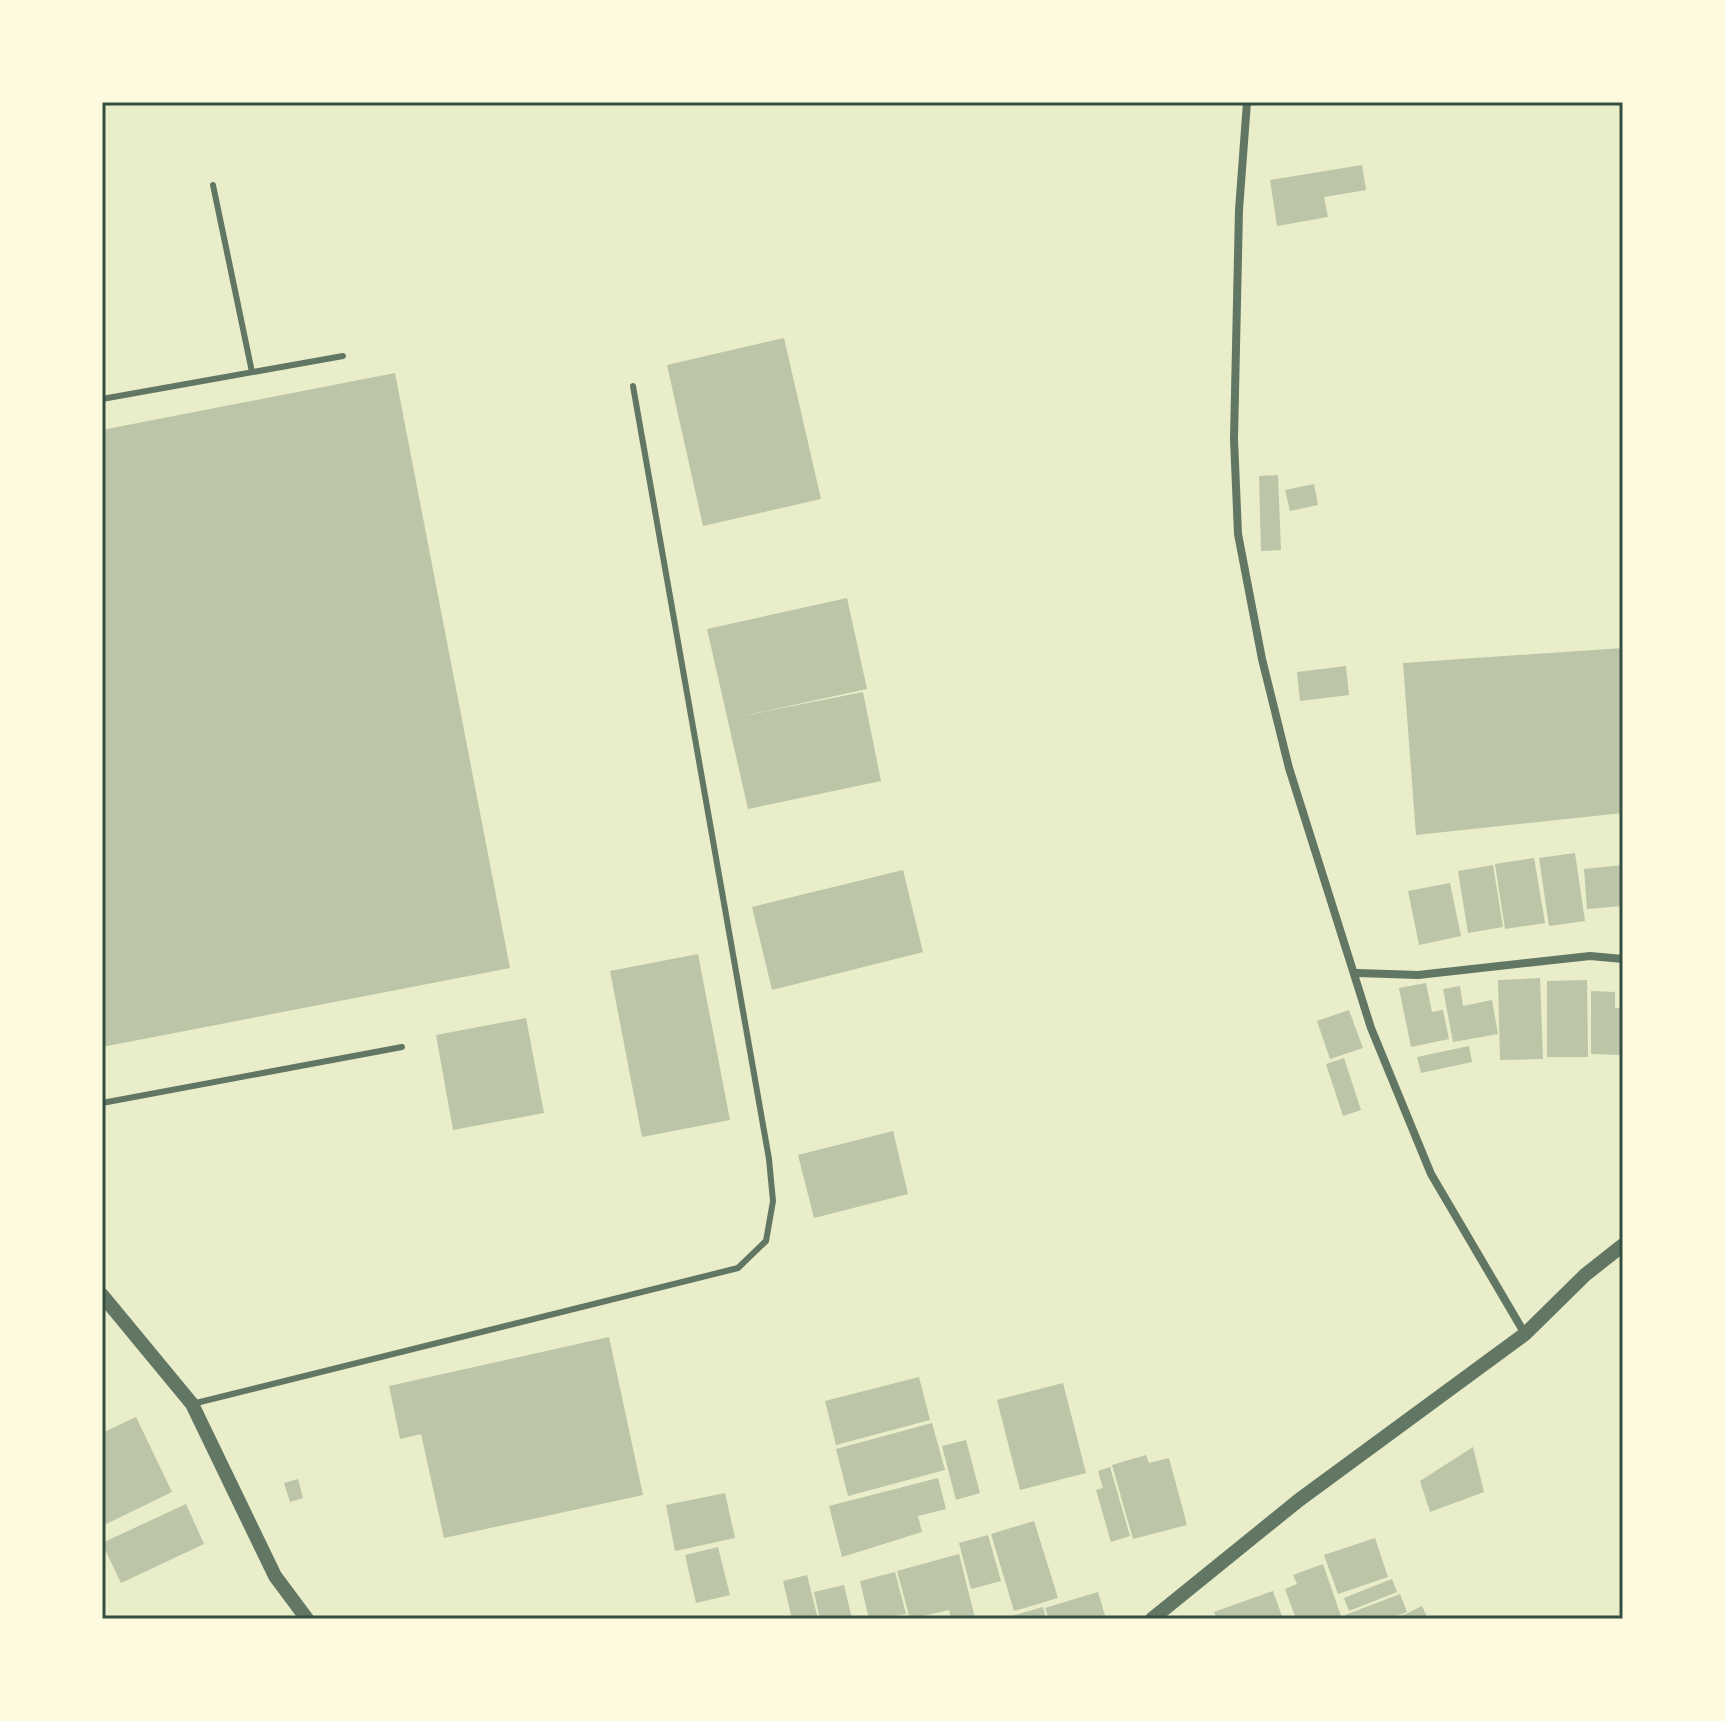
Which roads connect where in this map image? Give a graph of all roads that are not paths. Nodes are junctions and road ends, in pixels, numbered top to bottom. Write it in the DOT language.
graph roads {
  1 [pos="1247,102"];
  2 [pos="213,185"];
  3 [pos="343,356"];
  4 [pos="252,372"];
  5 [pos="633,386"];
  6 [pos="102,399"];
  7 [pos="1623,959"];
  8 [pos="1357,973"];
  9 [pos="402,1047"];
  10 [pos="102,1103"];
  11 [pos="1623,1245"];
  12 [pos="102,1295"];
  13 [pos="1525,1334"];
  14 [pos="192,1404"];
  15 [pos="307,1619"];
  16 [pos="1152,1619"];
  1 -- 8 [label="street"];
  2 -- 4 [label="lane"];
  3 -- 4 [label="lane"];
  4 -- 6 [label="lane"];
  5 -- 14 [label="lane"];
  7 -- 8 [label="street"];
  8 -- 13 [label="street"];
  9 -- 10 [label="lane"];
  11 -- 13 [label="street"];
  12 -- 14 [label="street"];
  13 -- 16 [label="street"];
  14 -- 15 [label="street"];
}
